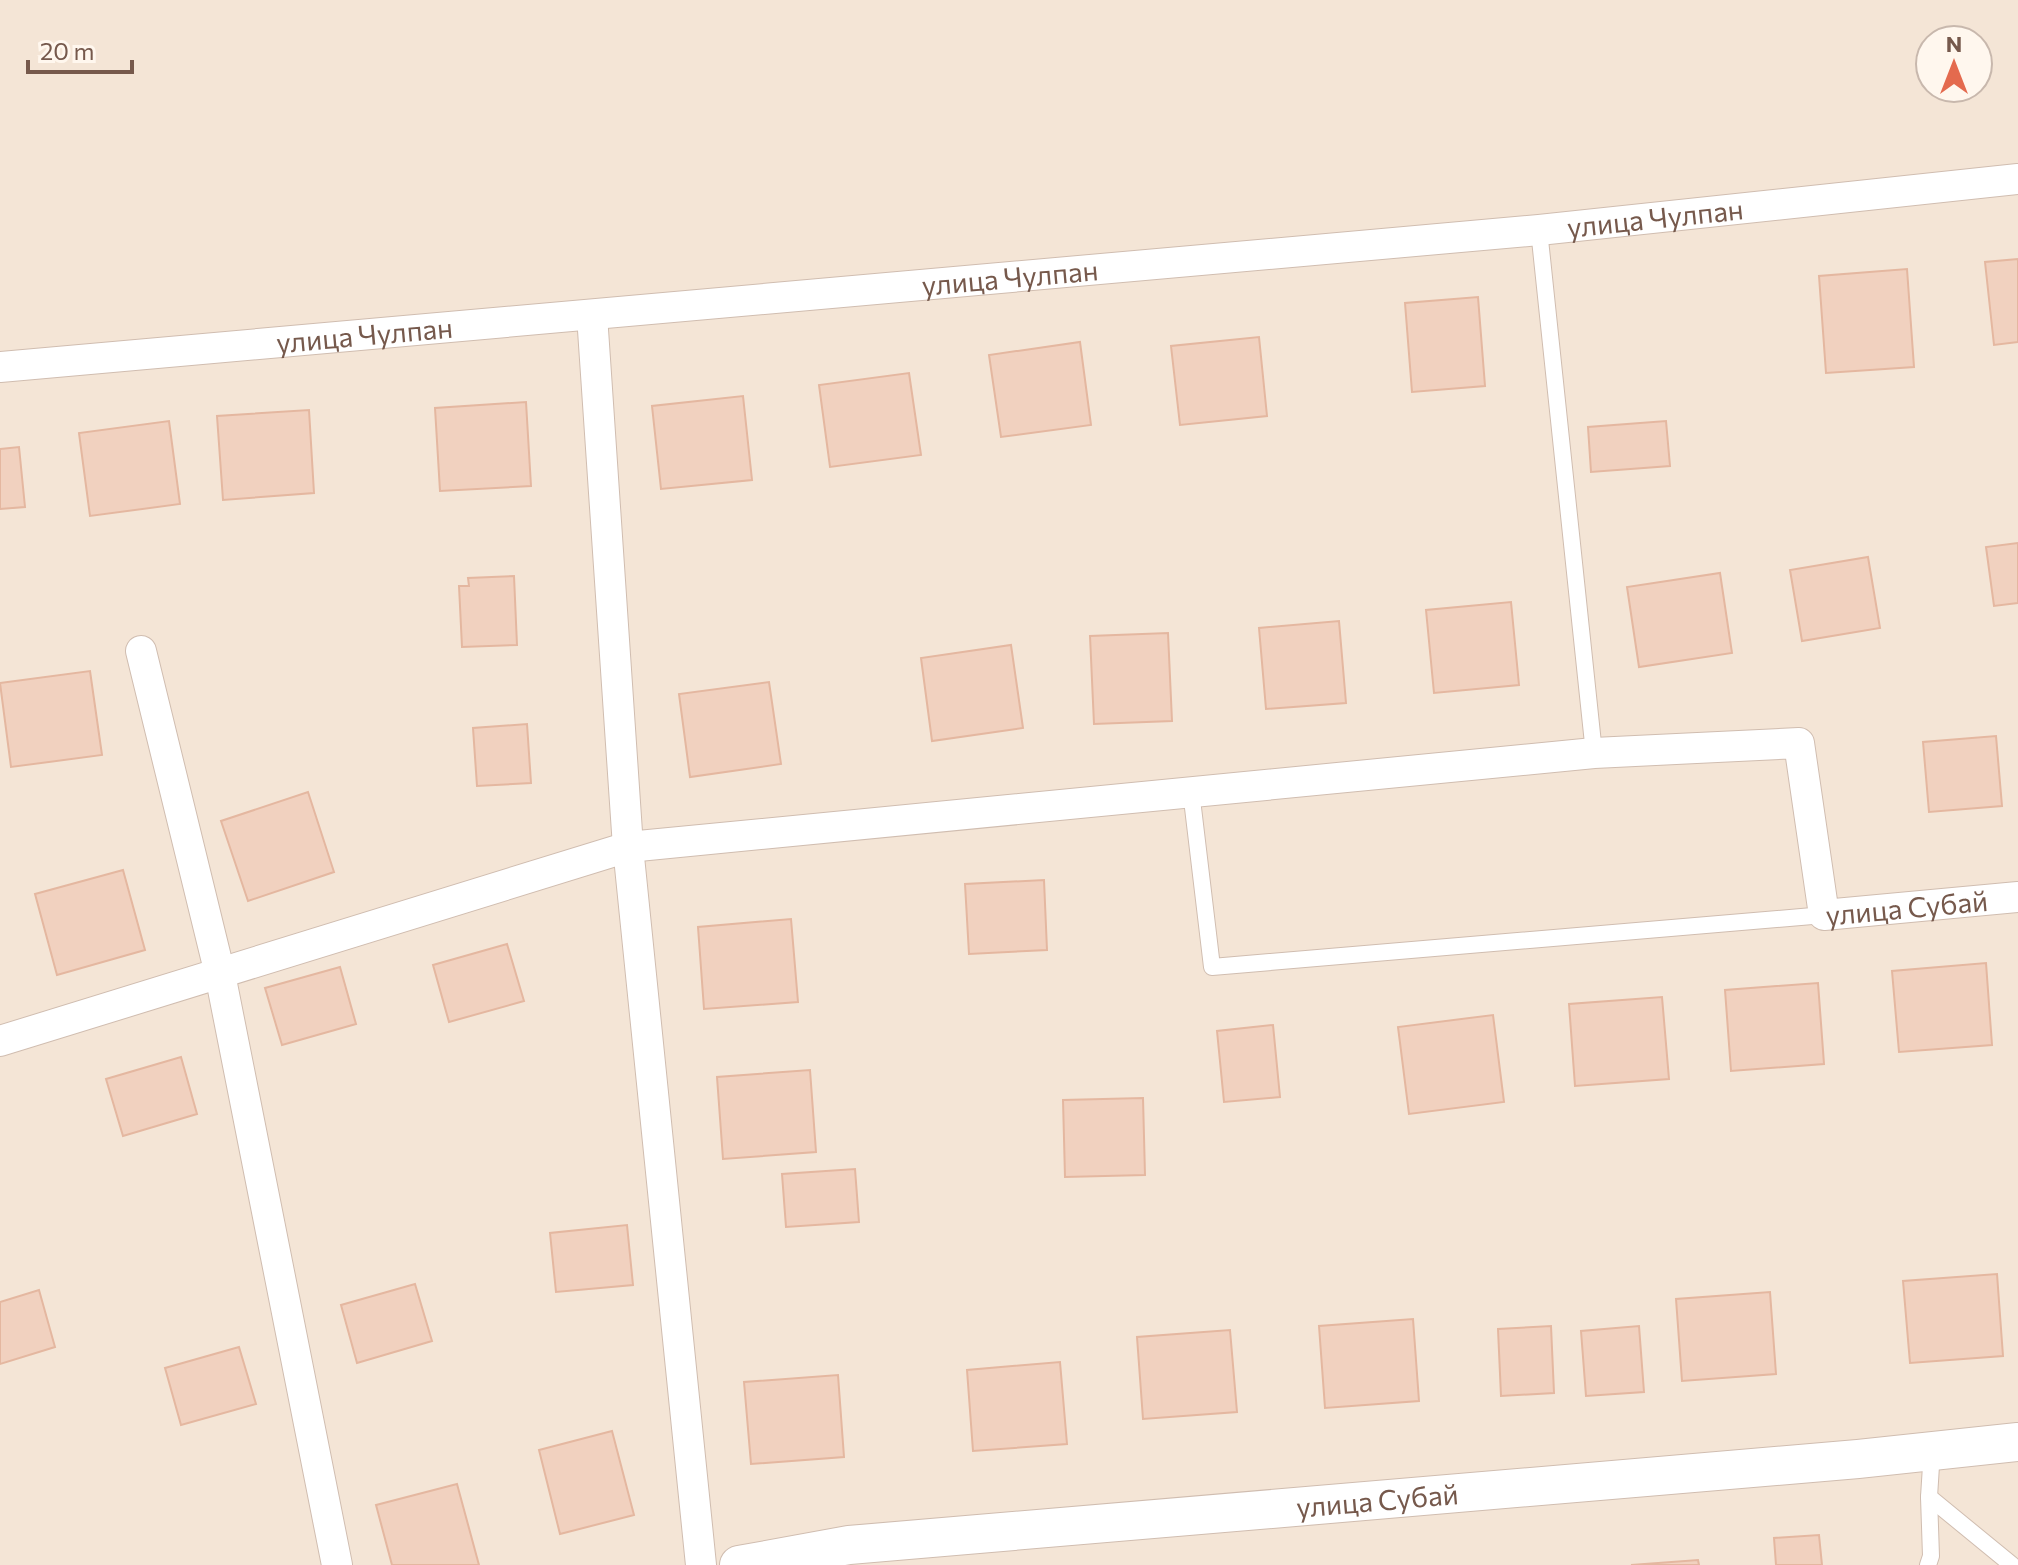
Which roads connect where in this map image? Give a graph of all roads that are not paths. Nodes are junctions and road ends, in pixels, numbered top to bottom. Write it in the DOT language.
graph roads {
  1 [pos="2018,179"];
  2 [pos="1539,230"];
  3 [pos="592,315"];
  4 [pos="0,367"];
  5 [pos="141,651"];
  6 [pos="1594,753"];
  7 [pos="1191,791"];
  8 [pos="628,847"];
  9 [pos="2018,897"];
  10 [pos="1824,915"];
  11 [pos="220,974"];
  12 [pos="0,1041"];
  13 [pos="2018,1442"];
  14 [pos="1932,1450"];
  15 [pos="1929,1497"];
  16 [pos="337,1565"];
  17 [pos="701,1565"];
  18 [pos="739,1565"];
  19 [pos="1928,1565"];
  20 [pos="2012,1565"];
  1 -- 2 [label="street, улица Чулпан"];
  2 -- 3 [label="street, улица Чулпан"];
  2 -- 6 [label="lane"];
  3 -- 4 [label="street, улица Чулпан"];
  3 -- 8 [label="street"];
  5 -- 11 [label="street"];
  6 -- 7 [label="street"];
  6 -- 10 [label="street, улица Субай"];
  7 -- 8 [label="street"];
  7 -- 10 [label="lane"];
  8 -- 11 [label="street"];
  8 -- 17 [label="street"];
  9 -- 10 [label="street, улица Субай"];
  11 -- 12 [label="street"];
  11 -- 16 [label="street"];
  13 -- 14 [label="street, улица Субай"];
  14 -- 15 [label="lane"];
  14 -- 18 [label="street, улица Субай"];
  15 -- 19 [label="lane"];
  15 -- 20 [label="lane"];
}
